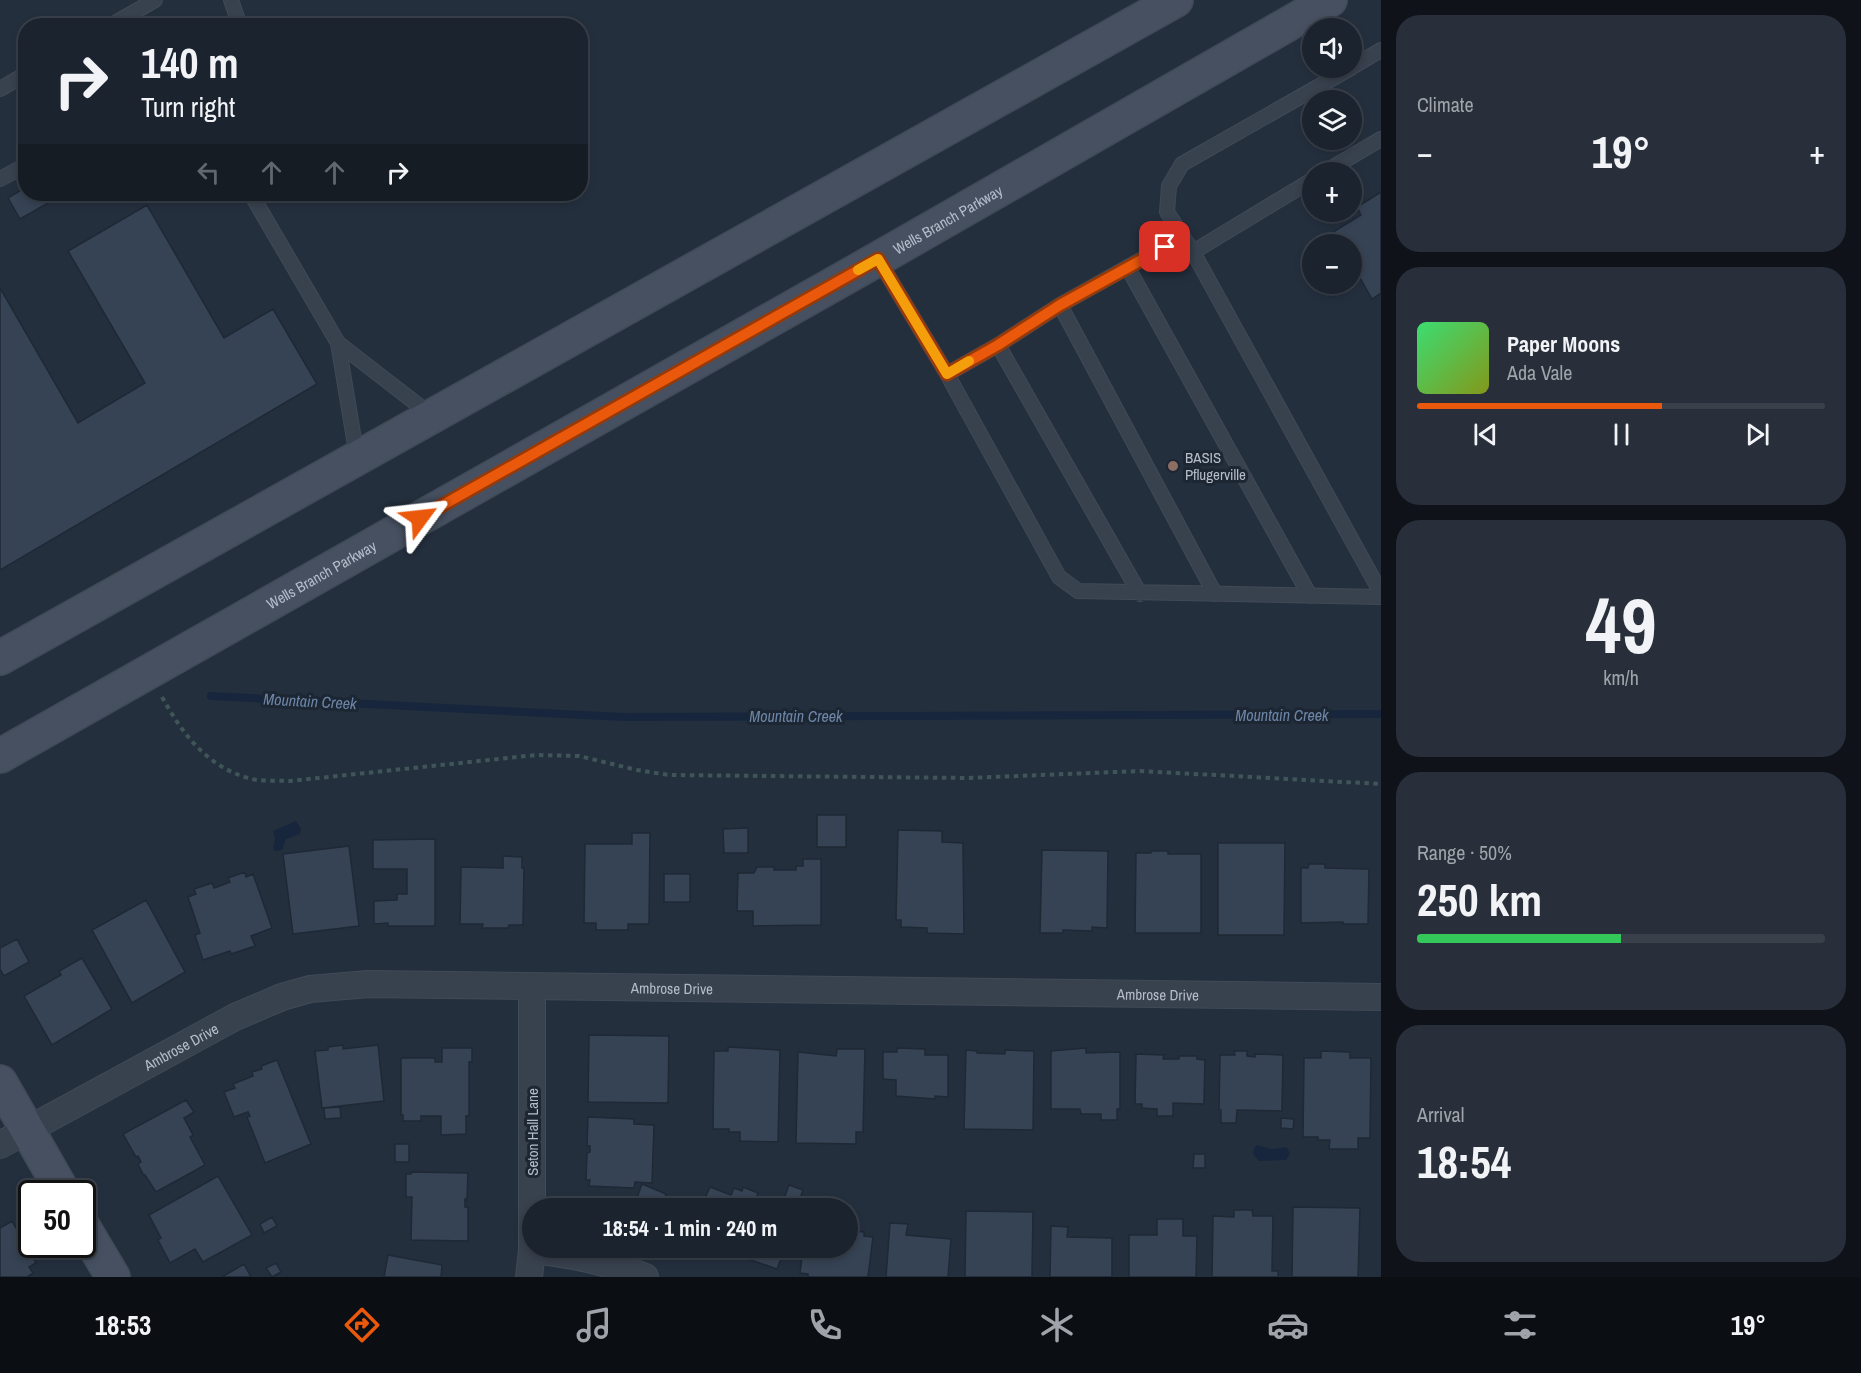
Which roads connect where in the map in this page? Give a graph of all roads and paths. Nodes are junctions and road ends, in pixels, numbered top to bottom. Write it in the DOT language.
graph roads {
  1 [pos="155,0"];
  2 [pos="231,0"];
  3 [pos="1176,0"];
  4 [pos="1330,0"];
  5 [pos="124,18"];
  6 [pos="237,18"];
  7 [pos="1381,50"];
  8 [pos="1362,61"];
  9 [pos="1332,78"];
  10 [pos="18,79"];
  11 [pos="0,89"];
  12 [pos="1381,139"];
  13 [pos="1342,162"];
  14 [pos="18,169"];
  15 [pos="0,179"];
  16 [pos="1302,186"];
  17 [pos="255,201"];
  18 [pos="1183,236"];
  19 [pos="1193,252"];
  20 [pos="878,259"];
  21 [pos="1128,268"];
  22 [pos="1060,305"];
  23 [pos="338,343"];
  24 [pos="998,345"];
  25 [pos="947,374"];
  26 [pos="433,416"];
  27 [pos="357,458"];
  28 [pos="1140,594"];
  29 [pos="1215,594"];
  30 [pos="1381,595"];
  31 [pos="1310,596"];
  32 [pos="0,658"];
  33 [pos="159,691"];
  34 [pos="0,756"];
  35 [pos="1381,784"];
  36 [pos="532,987"];
  37 [pos="1381,997"];
  38 [pos="0,1082"];
  39 [pos="14,1138"];
  40 [pos="52,1180"];
  41 [pos="532,1198"];
  42 [pos="96,1248"];
  43 [pos="531,1258"];
  44 [pos="585,1258"];
  45 [pos="113,1277"];
  46 [pos="529,1277"];
  47 [pos="645,1277"];
  1 -- 5 [label="lane"];
  2 -- 6 [label="lane"];
  3 -- 26 [label="main road"];
  4 -- 20 [label="main road, Wells Branch Parkway"];
  7 -- 8 [label="lane"];
  9 -- 18 [label="lane"];
  10 -- 11 [label="lane"];
  12 -- 13 [label="lane"];
  14 -- 15 [label="lane"];
  16 -- 19 [label="lane"];
  17 -- 23 [label="lane"];
  18 -- 19 [label="lane"];
  18 -- 21 [label="lane"];
  19 -- 30 [label="lane"];
  20 -- 25 [label="lane"];
  20 -- 34 [label="main road, Wells Branch Parkway"];
  21 -- 22 [label="lane"];
  21 -- 31 [label="lane"];
  22 -- 24 [label="lane"];
  22 -- 29 [label="lane"];
  23 -- 26 [label="lane"];
  23 -- 27 [label="lane"];
  24 -- 25 [label="lane"];
  24 -- 28 [label="lane"];
  25 -- 28 [label="lane"];
  26 -- 27 [label="main road"];
  27 -- 32 [label="main road"];
  28 -- 29 [label="lane"];
  29 -- 31 [label="lane"];
  30 -- 31 [label="lane"];
  33 -- 35 [label="path"];
  36 -- 37 [label="street, Ambrose Drive"];
  36 -- 39 [label="street, Ambrose Drive"];
  36 -- 41 [label="street, Seton Hall Lane"];
  38 -- 39 [label="main road"];
  39 -- 40 [label="main road"];
  42 -- 45 [label="main road"];
  43 -- 46 [label="street, Seton Hall Lane"];
  44 -- 47 [label="street"];
}
